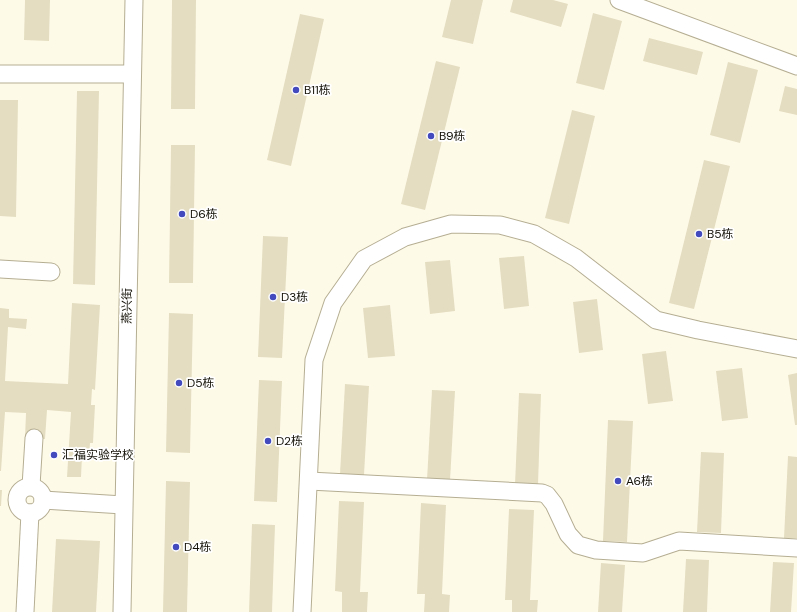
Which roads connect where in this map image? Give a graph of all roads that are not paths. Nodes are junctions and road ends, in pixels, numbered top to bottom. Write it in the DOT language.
graph roads {
  1 [pos="134,0"];
  2 [pos="620,0"];
  3 [pos="797,66"];
  4 [pos="0,74"];
  5 [pos="132,74"];
  6 [pos="0,269"];
  7 [pos="51,272"];
  8 [pos="797,349"];
  9 [pos="34,438"];
  10 [pos="308,481"];
  11 [pos="31,486"];
  12 [pos="44,500"];
  13 [pos="123,505"];
  14 [pos="30,513"];
  15 [pos="797,548"];
  16 [pos="25,612"];
  17 [pos="122,612"];
  18 [pos="302,612"];
  1 -- 5 [label="street, 燕兴街"];
  2 -- 3 [label="street"];
  4 -- 5 [label="street"];
  5 -- 13 [label="street, 燕兴街"];
  6 -- 7 [label="street"];
  8 -- 10 [label="street"];
  9 -- 11 [label="street"];
  10 -- 15 [label="street"];
  10 -- 18 [label="street"];
  11 -- 12 [label="street"];
  11 -- 14 [label="street"];
  12 -- 13 [label="street"];
  12 -- 14 [label="street"];
  13 -- 17 [label="street, 燕兴街"];
  14 -- 16 [label="street"];
}
